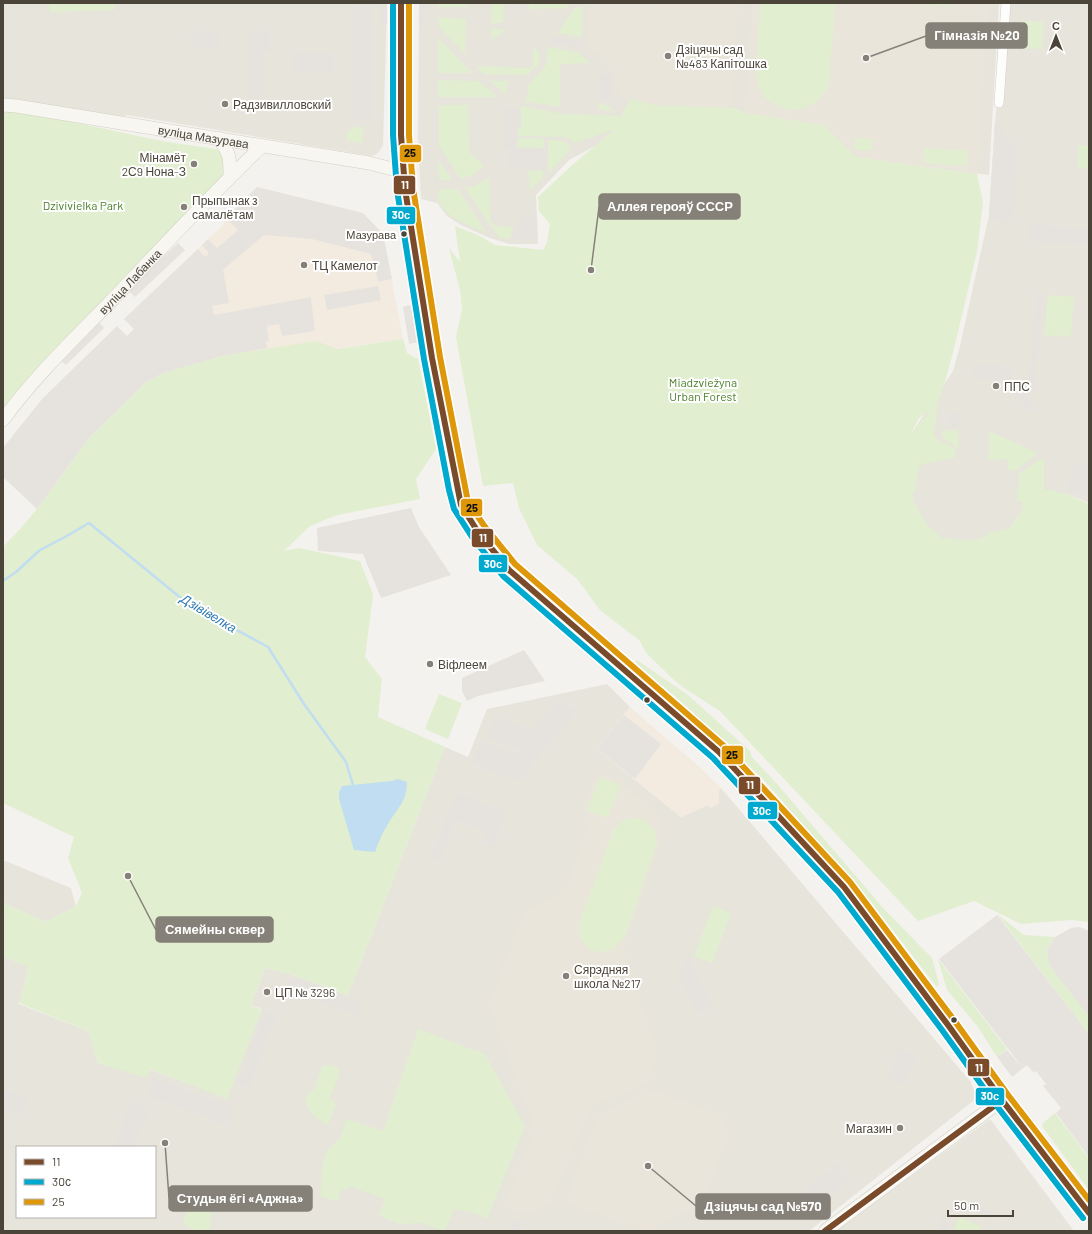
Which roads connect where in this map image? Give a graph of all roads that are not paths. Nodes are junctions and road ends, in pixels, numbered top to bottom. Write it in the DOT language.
graph roads {
  1 [pos="401,3"];
  2 [pos="1006,3"];
  3 [pos="998,103"];
  4 [pos="3,105"];
  5 [pos="218,138"];
  6 [pos="261,147"];
  7 [pos="404,172"];
  8 [pos="230,176"];
  9 [pos="3,420"];
  10 [pos="1002,1100"];
  11 [pos="1089,1213"];
  12 [pos="826,1231"];
  1 -- 7 [label="main road"];
  2 -- 3 [label="street"];
  4 -- 5 [label="main road, вуліца Мазурава"];
  5 -- 6 [label="main road, вуліца Мазурава"];
  5 -- 8 [label="main road"];
  6 -- 7 [label="main road, вуліца Мазурава"];
  6 -- 8 [label="main road, вуліца Лабанка"];
  7 -- 10 [label="main road"];
  8 -- 9 [label="main road, вуліца Лабанка"];
  10 -- 11 [label="main road"];
  10 -- 12 [label="main road"];
}
